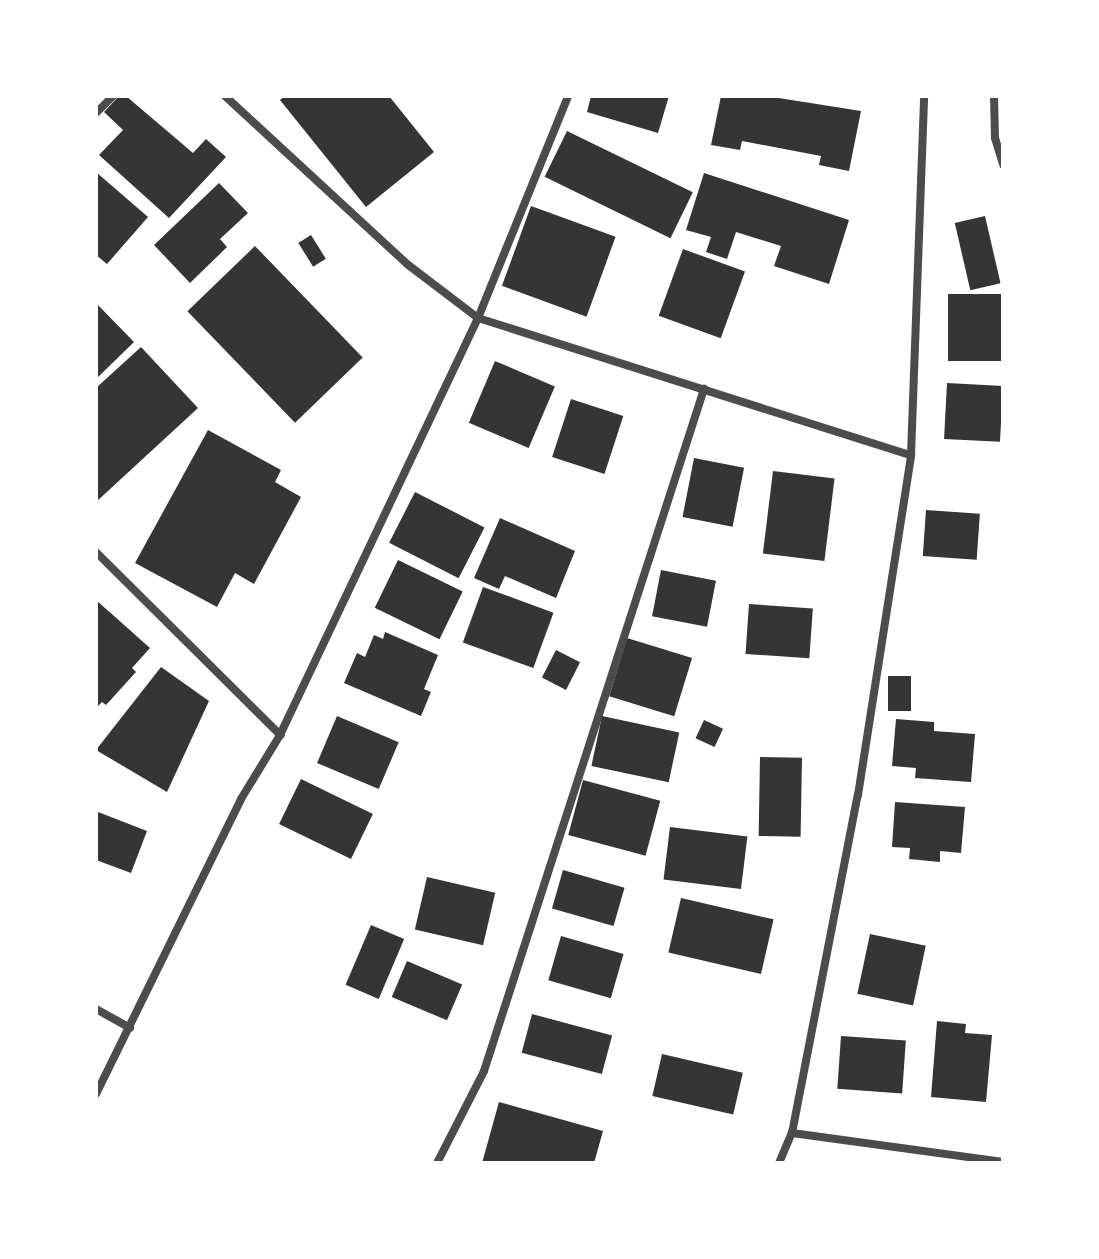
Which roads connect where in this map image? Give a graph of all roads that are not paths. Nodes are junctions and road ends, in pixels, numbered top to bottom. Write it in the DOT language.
graph roads {
  1 [pos="113,96"];
  2 [pos="225,96"];
  3 [pos="568,96"];
  4 [pos="924,96"];
  5 [pos="994,96"];
  6 [pos="96,113"];
  7 [pos="1003,165"];
  8 [pos="478,318"];
  9 [pos="704,389"];
  10 [pos="911,455"];
  11 [pos="96,552"];
  12 [pos="280,735"];
  13 [pos="96,1009"];
  14 [pos="130,1028"];
  15 [pos="96,1094"];
  16 [pos="792,1133"];
  17 [pos="1003,1162"];
  18 [pos="437,1163"];
  19 [pos="779,1163"];
  1 -- 6 [label="street"];
  2 -- 8 [label="street"];
  3 -- 8 [label="street"];
  4 -- 10 [label="street"];
  5 -- 7 [label="street"];
  8 -- 9 [label="street"];
  8 -- 12 [label="street"];
  9 -- 10 [label="street"];
  9 -- 18 [label="street"];
  10 -- 16 [label="street"];
  11 -- 12 [label="street"];
  12 -- 14 [label="street"];
  13 -- 14 [label="street"];
  14 -- 15 [label="street"];
  16 -- 17 [label="street"];
  16 -- 19 [label="street"];
}
